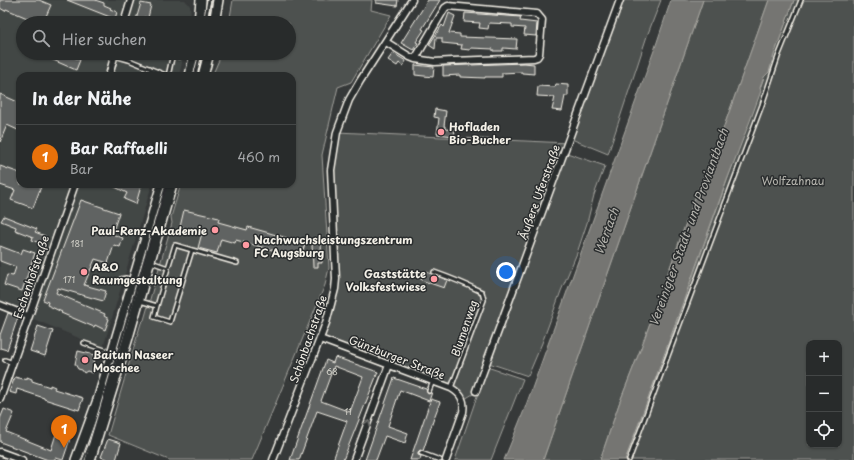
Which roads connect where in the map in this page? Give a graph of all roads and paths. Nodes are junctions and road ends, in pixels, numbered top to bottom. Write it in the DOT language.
graph roads {
  1 [pos="131,0"];
  2 [pos="201,0"];
  3 [pos="209,0"];
  4 [pos="218,0"];
  5 [pos="412,0"];
  6 [pos="620,0"];
  7 [pos="801,0"];
  8 [pos="126,16"];
  9 [pos="200,16"];
  10 [pos="206,16"];
  11 [pos="215,16"];
  12 [pos="386,42"];
  13 [pos="415,59"];
  14 [pos="113,60"];
  15 [pos="129,60"];
  16 [pos="172,60"];
  17 [pos="193,60"];
  18 [pos="198,60"];
  19 [pos="207,60"];
  20 [pos="150,68"];
  21 [pos="110,72"];
  22 [pos="150,72"];
  23 [pos="160,72"];
  24 [pos="170,72"];
  25 [pos="191,72"];
  26 [pos="196,72"];
  27 [pos="204,72"];
  28 [pos="74,188"];
  29 [pos="161,188"];
  30 [pos="166,188"];
  31 [pos="171,188"];
  32 [pos="192,250"];
  33 [pos="150,262"];
  34 [pos="237,263"];
  35 [pos="168,268"];
  36 [pos="434,272"];
  37 [pos="121,279"];
  38 [pos="134,281"];
  39 [pos="138,300"];
  40 [pos="0,305"];
  41 [pos="157,306"];
  42 [pos="28,316"];
  43 [pos="320,339"];
  44 [pos="84,343"];
  45 [pos="112,353"];
  46 [pos="4,360"];
  47 [pos="13,363"];
  48 [pos="390,365"];
  49 [pos="433,381"];
  50 [pos="451,388"];
  51 [pos="429,391"];
  52 [pos="476,391"];
  53 [pos="0,399"];
  54 [pos="0,452"];
  55 [pos="421,453"];
  56 [pos="22,460"];
  57 [pos="76,460"];
  58 [pos="83,460"];
  59 [pos="90,460"];
  60 [pos="273,460"];
  61 [pos="354,460"];
  62 [pos="440,460"];
  63 [pos="446,460"];
  64 [pos="629,460"];
  1 -- 8 [label="street"];
  2 -- 9 [label="main road"];
  3 -- 10 [label="lane"];
  4 -- 11 [label="main road"];
  5 -- 12 [label="street, Schönbachstraße"];
  6 -- 52 [label="street, Äußere Uferstraße"];
  7 -- 64 [label="lane"];
  12 -- 13 [label="street"];
  12 -- 43 [label="street, Schönbachstraße"];
  13 -- 13 [label="street"];
  14 -- 21 [label="street"];
  15 -- 20 [label="lane"];
  16 -- 24 [label="lane"];
  17 -- 25 [label="main road"];
  18 -- 26 [label="lane"];
  19 -- 27 [label="main road"];
  20 -- 22 [label="lane"];
  20 -- 23 [label="lane"];
  28 -- 42 [label="street, Eschenhofstraße"];
  29 -- 38 [label="main road"];
  30 -- 58 [label="lane"];
  31 -- 33 [label="main road"];
  32 -- 34 [label="lane"];
  32 -- 35 [label="lane"];
  32 -- 41 [label="lane"];
  33 -- 35 [label="lane"];
  33 -- 39 [label="main road"];
  35 -- 41 [label="lane"];
  36 -- 50 [label="lane, Blumenweg"];
  37 -- 38 [label="lane"];
  38 -- 45 [label="main road"];
  39 -- 41 [label="lane"];
  39 -- 59 [label="main road"];
  40 -- 42 [label="street"];
  42 -- 47 [label="street, Eschenhofstraße"];
  43 -- 48 [label="street, Günzburger Straße"];
  43 -- 60 [label="street, Schönbachstraße"];
  44 -- 45 [label="lane"];
  45 -- 57 [label="main road"];
  46 -- 47 [label="lane"];
  47 -- 53 [label="street, Eschenhofstraße"];
  48 -- 49 [label="street, Günzburger Straße"];
  61 -- 48 [label="street, one-way"];
  49 -- 50 [label="street, Günzburger Straße"];
  49 -- 51 [label="lane"];
  50 -- 63 [label="street, Günzburger Straße"];
  54 -- 56 [label="street"];
  55 -- 62 [label="lane"];
}
